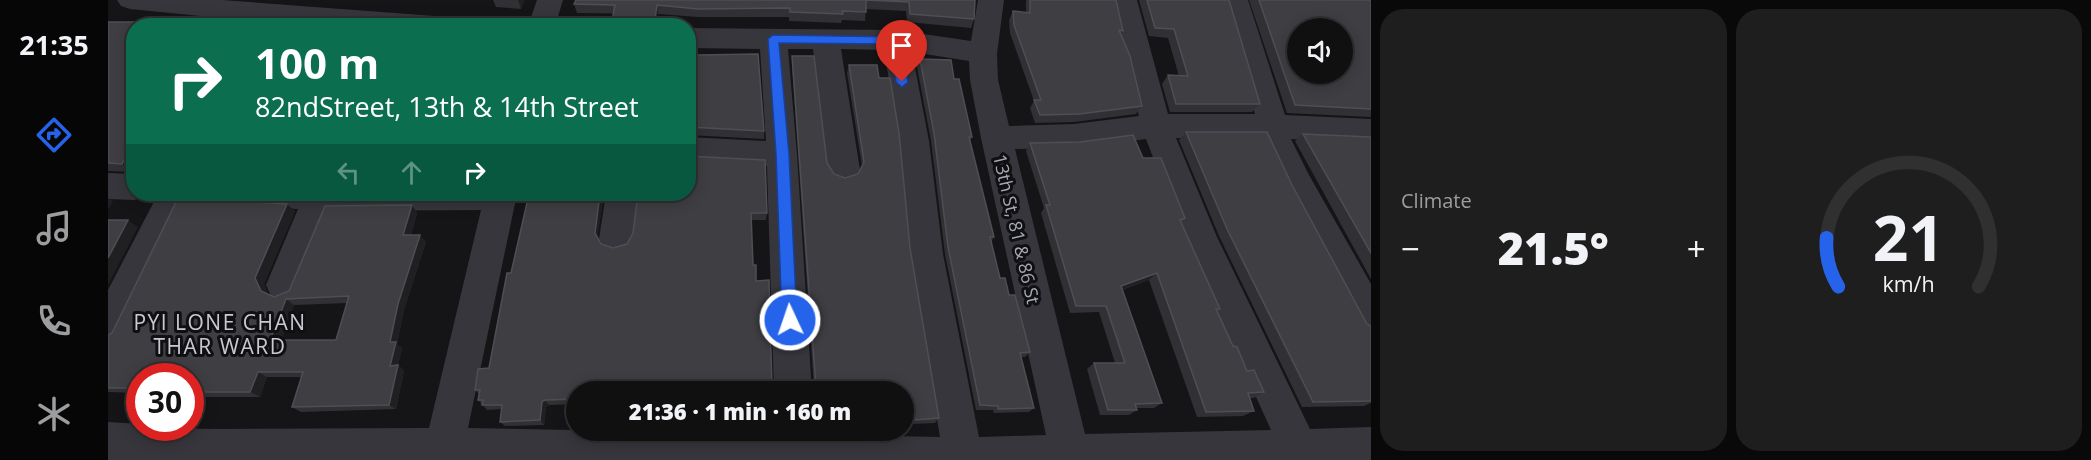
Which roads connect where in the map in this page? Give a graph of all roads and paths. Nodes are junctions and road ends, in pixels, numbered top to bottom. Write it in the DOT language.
graph roads {
  1 [pos="130,0"];
  2 [pos="550,0"];
  3 [pos="991,0"];
  4 [pos="1124,0"];
  5 [pos="1235,0"];
  6 [pos="389,11"];
  7 [pos="248,18"];
  8 [pos="272,18"];
  9 [pos="410,18"];
  10 [pos="544,18"];
  11 [pos="696,38"];
  12 [pos="773,39"];
  13 [pos="826,39"];
  14 [pos="896,40"];
  15 [pos="983,54"];
  16 [pos="1156,126"];
  17 [pos="1270,126"];
  18 [pos="1371,131"];
  19 [pos="996,138"];
  20 [pos="696,149"];
  21 [pos="782,154"];
  22 [pos="844,170"];
  23 [pos="108,186"];
  24 [pos="126,187"];
  25 [pos="170,201"];
  26 [pos="318,201"];
  27 [pos="500,201"];
  28 [pos="621,201"];
  29 [pos="616,238"];
  30 [pos="284,285"];
  31 [pos="1371,317"];
  32 [pos="108,326"];
  33 [pos="792,381"];
  34 [pos="108,441"];
  35 [pos="795,441"];
  36 [pos="1300,450"];
  37 [pos="1351,452"];
  38 [pos="442,453"];
  39 [pos="219,454"];
  40 [pos="713,456"];
  41 [pos="963,457"];
  42 [pos="883,458"];
  43 [pos="1070,458"];
  1 -- 7 [label="street"];
  2 -- 10 [label="street"];
  3 -- 15 [label="street, 13th St, 81 & 86 St"];
  4 -- 16 [label="street"];
  5 -- 17 [label="street"];
  6 -- 8 [label="street"];
  6 -- 9 [label="street"];
  11 -- 12 [label="street"];
  12 -- 13 [label="street"];
  12 -- 21 [label="street"];
  13 -- 14 [label="street"];
  13 -- 22 [label="street"];
  14 -- 15 [label="street"];
  14 -- 41 [label="street"];
  15 -- 19 [label="street, 13th St, 81 & 86 St"];
  16 -- 17 [label="street"];
  16 -- 19 [label="street"];
  16 -- 36 [label="street"];
  17 -- 18 [label="street"];
  17 -- 31 [label="street"];
  19 -- 43 [label="street, 13th St, 81 & 86 St"];
  20 -- 21 [label="street"];
  21 -- 33 [label="street"];
  23 -- 24 [label="street"];
  25 -- 32 [label="street"];
  26 -- 30 [label="street"];
  27 -- 38 [label="street"];
  28 -- 29 [label="street"];
  34 -- 39 [label="street"];
  35 -- 40 [label="street"];
  35 -- 42 [label="street"];
  36 -- 37 [label="street"];
  36 -- 43 [label="street"];
  38 -- 39 [label="street"];
  38 -- 40 [label="street"];
  41 -- 42 [label="street"];
  41 -- 43 [label="street"];
}
